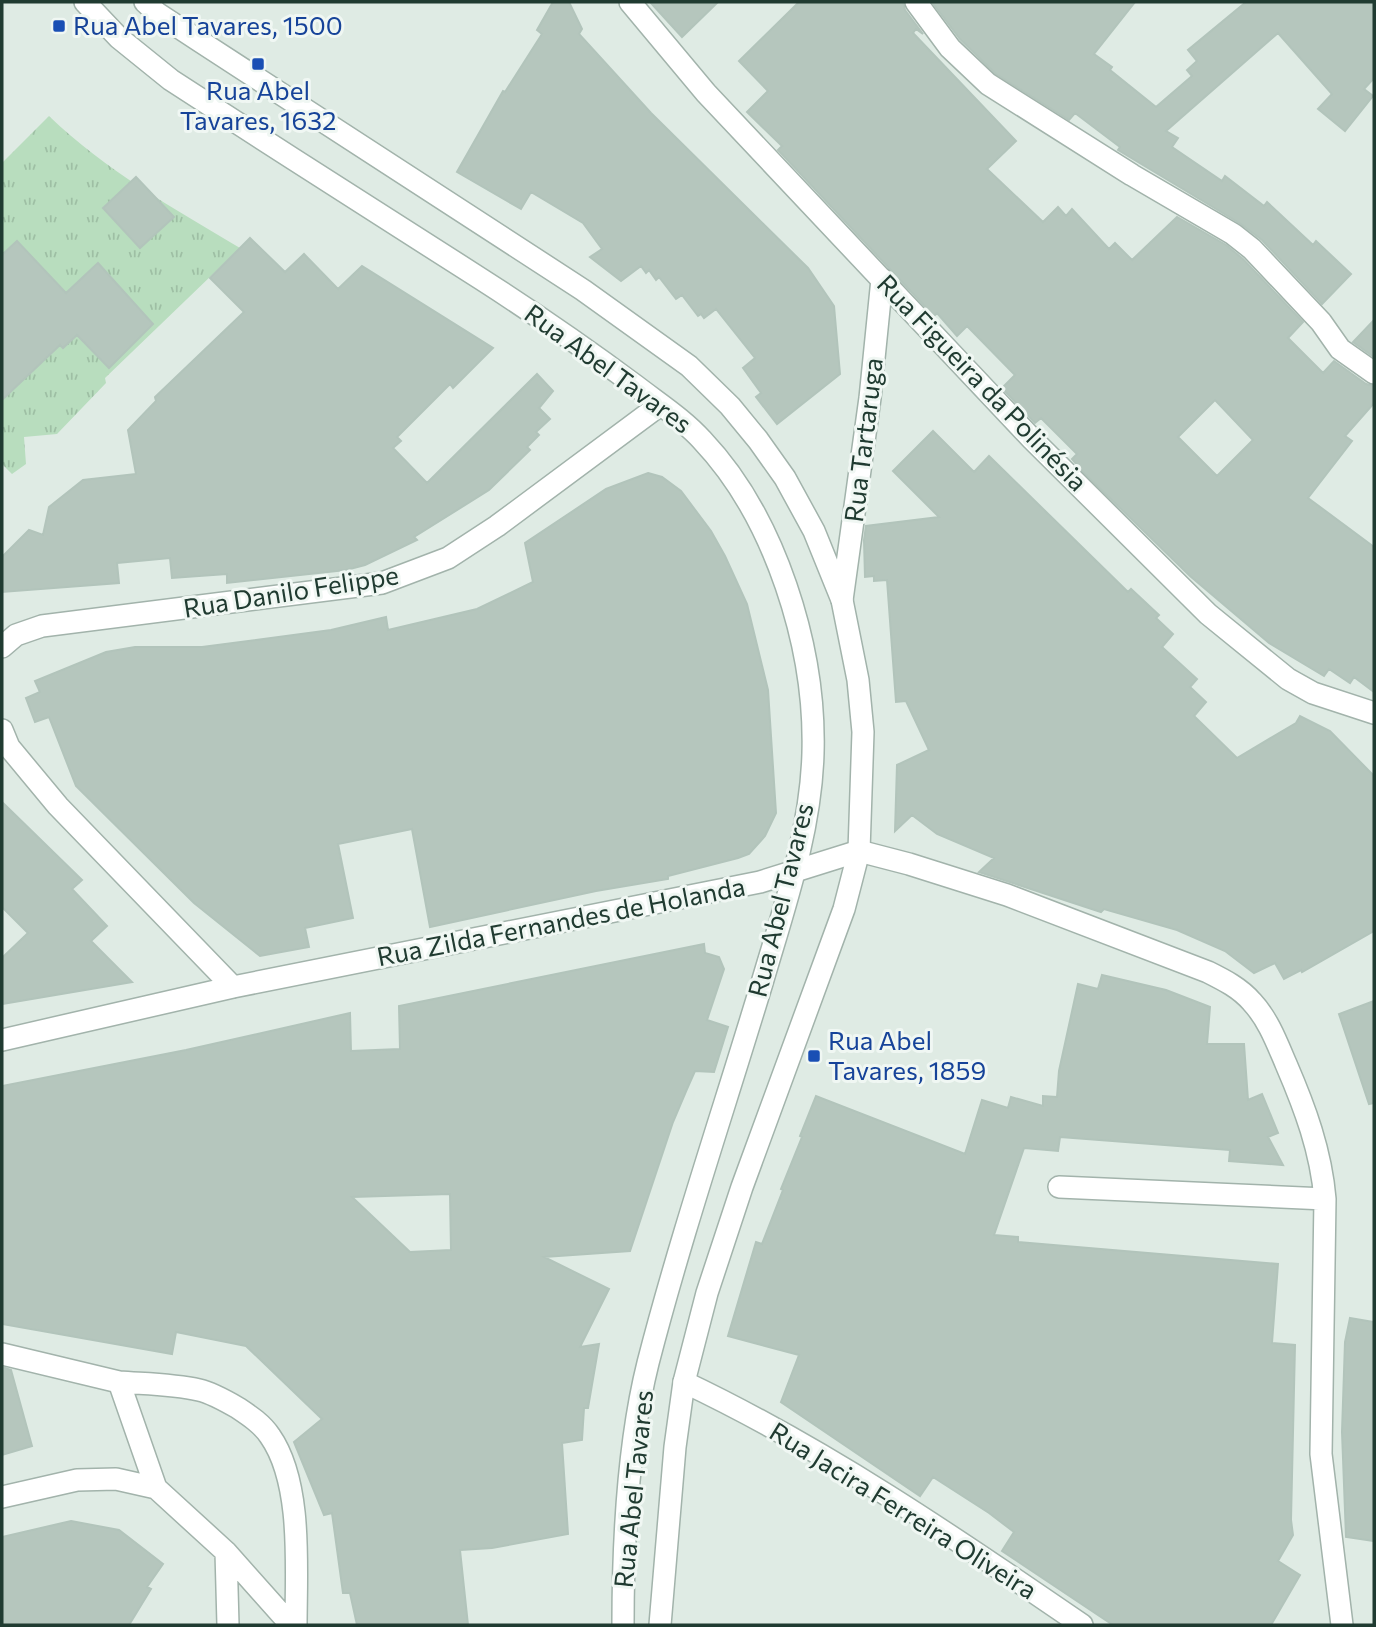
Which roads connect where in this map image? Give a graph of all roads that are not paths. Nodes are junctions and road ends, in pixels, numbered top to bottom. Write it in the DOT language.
graph roads {
  1 [pos="85,2"];
  2 [pos="145,2"];
  3 [pos="630,2"];
  4 [pos="916,2"];
  5 [pos="882,279"];
  6 [pos="1374,373"];
  7 [pos="660,405"];
  8 [pos="842,600"];
  9 [pos="2,648"];
  10 [pos="1374,713"];
  11 [pos="2,730"];
  12 [pos="859,851"];
  13 [pos="793,872"];
  14 [pos="233,987"];
  15 [pos="2,1040"];
  16 [pos="1059,1187"];
  17 [pos="1325,1199"];
  18 [pos="2,1354"];
  19 [pos="118,1382"];
  20 [pos="684,1382"];
  21 [pos="156,1489"];
  22 [pos="2,1497"];
  23 [pos="226,1552"];
  24 [pos="228,1625"];
  25 [pos="290,1625"];
  26 [pos="296,1625"];
  27 [pos="623,1625"];
  28 [pos="660,1625"];
  29 [pos="1082,1625"];
  30 [pos="1342,1625"];
  1 -- 7 [label="street, Rua Abel Tavares"];
  2 -- 8 [label="street, Rua Abel Tavares"];
  3 -- 5 [label="street, Rua Figueira da Polinésia"];
  4 -- 6 [label="street"];
  5 -- 8 [label="street, Rua Tartaruga"];
  5 -- 10 [label="street, Rua Figueira da Polinésia"];
  7 -- 9 [label="street, Rua Danilo Felippe"];
  7 -- 13 [label="street, Rua Abel Tavares"];
  8 -- 12 [label="street, Rua Abel Tavares"];
  11 -- 14 [label="street"];
  12 -- 13 [label="street, Rua Zilda Fernandes de Holanda"];
  12 -- 17 [label="street"];
  12 -- 20 [label="street, Rua Abel Tavares"];
  13 -- 14 [label="street, Rua Zilda Fernandes de Holanda"];
  13 -- 27 [label="street, Rua Abel Tavares"];
  14 -- 15 [label="street, Rua Zilda Fernandes de Holanda"];
  16 -- 17 [label="street"];
  17 -- 30 [label="street"];
  18 -- 19 [label="street"];
  19 -- 21 [label="street"];
  19 -- 26 [label="street"];
  20 -- 28 [label="street, Rua Abel Tavares"];
  20 -- 29 [label="street, Rua Jacira Ferreira Oliveira"];
  21 -- 22 [label="street"];
  21 -- 23 [label="street"];
  23 -- 24 [label="street"];
  23 -- 25 [label="street"];
}
